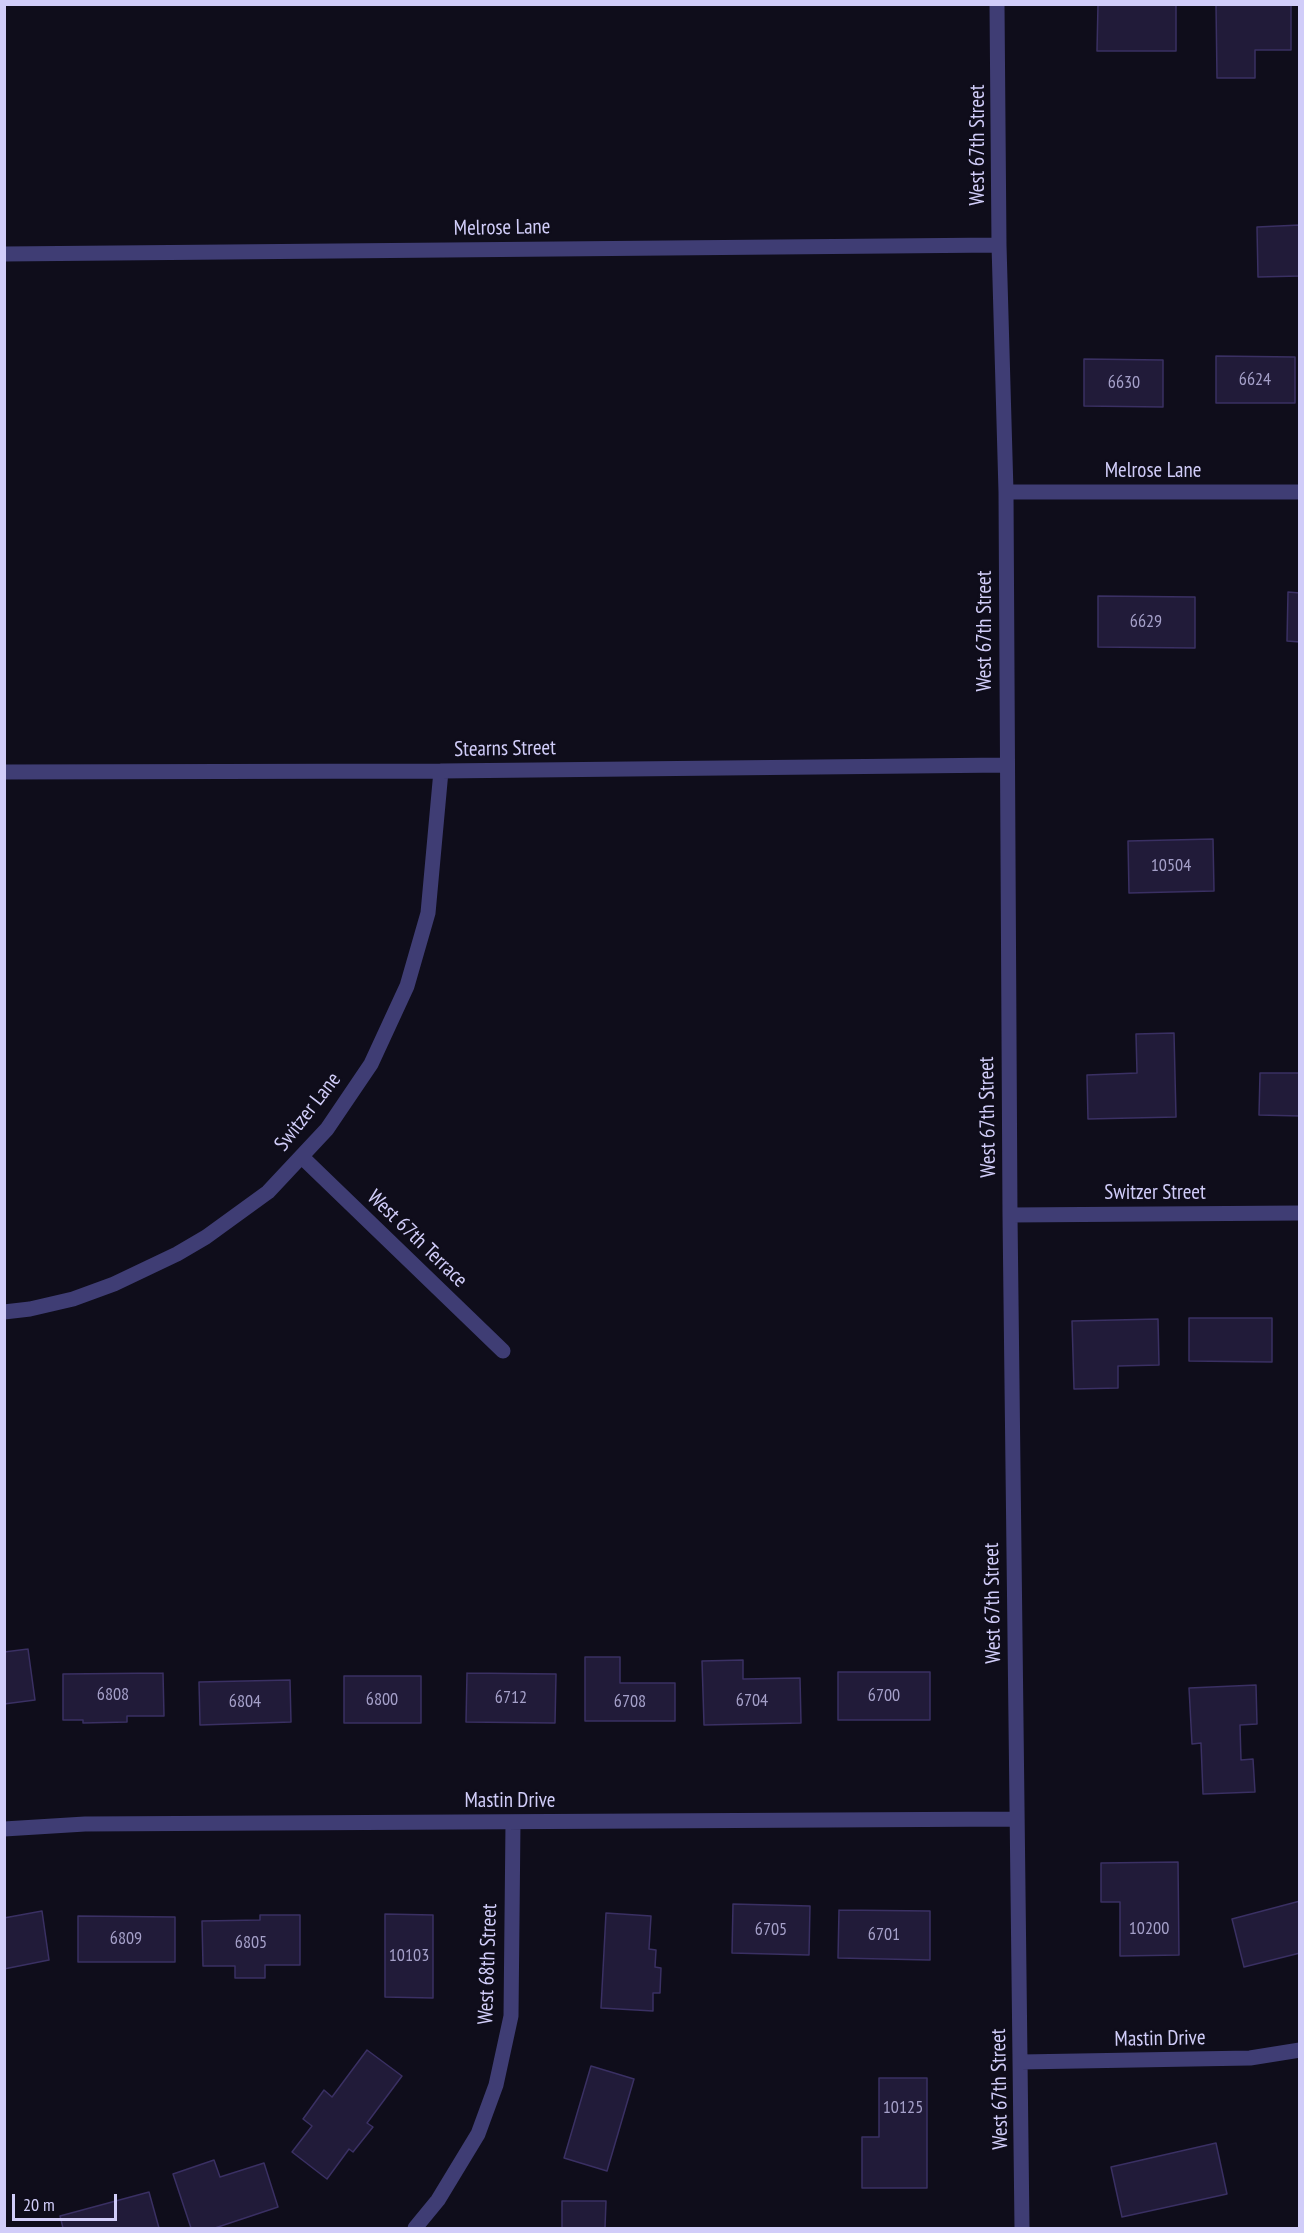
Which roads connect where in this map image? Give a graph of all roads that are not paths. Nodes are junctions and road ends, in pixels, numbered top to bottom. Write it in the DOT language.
graph roads {
  1 [pos="997,4"];
  2 [pos="999,244"];
  3 [pos="4,254"];
  4 [pos="1006,492"];
  5 [pos="1299,492"];
  6 [pos="1006,765"];
  7 [pos="441,771"];
  8 [pos="4,772"];
  9 [pos="302,1157"];
  10 [pos="1299,1213"];
  11 [pos="1010,1215"];
  12 [pos="4,1312"];
  13 [pos="503,1351"];
  14 [pos="1016,1819"];
  15 [pos="513,1822"];
  16 [pos="4,1829"];
  17 [pos="1299,2050"];
  18 [pos="1020,2062"];
  19 [pos="416,2229"];
  20 [pos="1022,2229"];
  1 -- 2 [label="street, West 67th Street"];
  2 -- 3 [label="street, Melrose Lane"];
  2 -- 4 [label="street, West 67th Street"];
  4 -- 5 [label="street, Melrose Lane"];
  4 -- 6 [label="street, West 67th Street"];
  6 -- 7 [label="street, Stearns Street"];
  6 -- 11 [label="street, West 67th Street"];
  7 -- 8 [label="street, Stearns Street"];
  7 -- 9 [label="street, Switzer Lane"];
  9 -- 12 [label="street, Switzer Lane"];
  9 -- 13 [label="street, West 67th Terrace"];
  10 -- 11 [label="street, Switzer Street"];
  11 -- 14 [label="street, West 67th Street"];
  14 -- 15 [label="street, Mastin Drive"];
  14 -- 18 [label="street, West 67th Street"];
  15 -- 16 [label="street, Mastin Drive"];
  15 -- 19 [label="street, West 68th Street"];
  17 -- 18 [label="street, Mastin Drive"];
  18 -- 20 [label="street, West 67th Street"];
}
